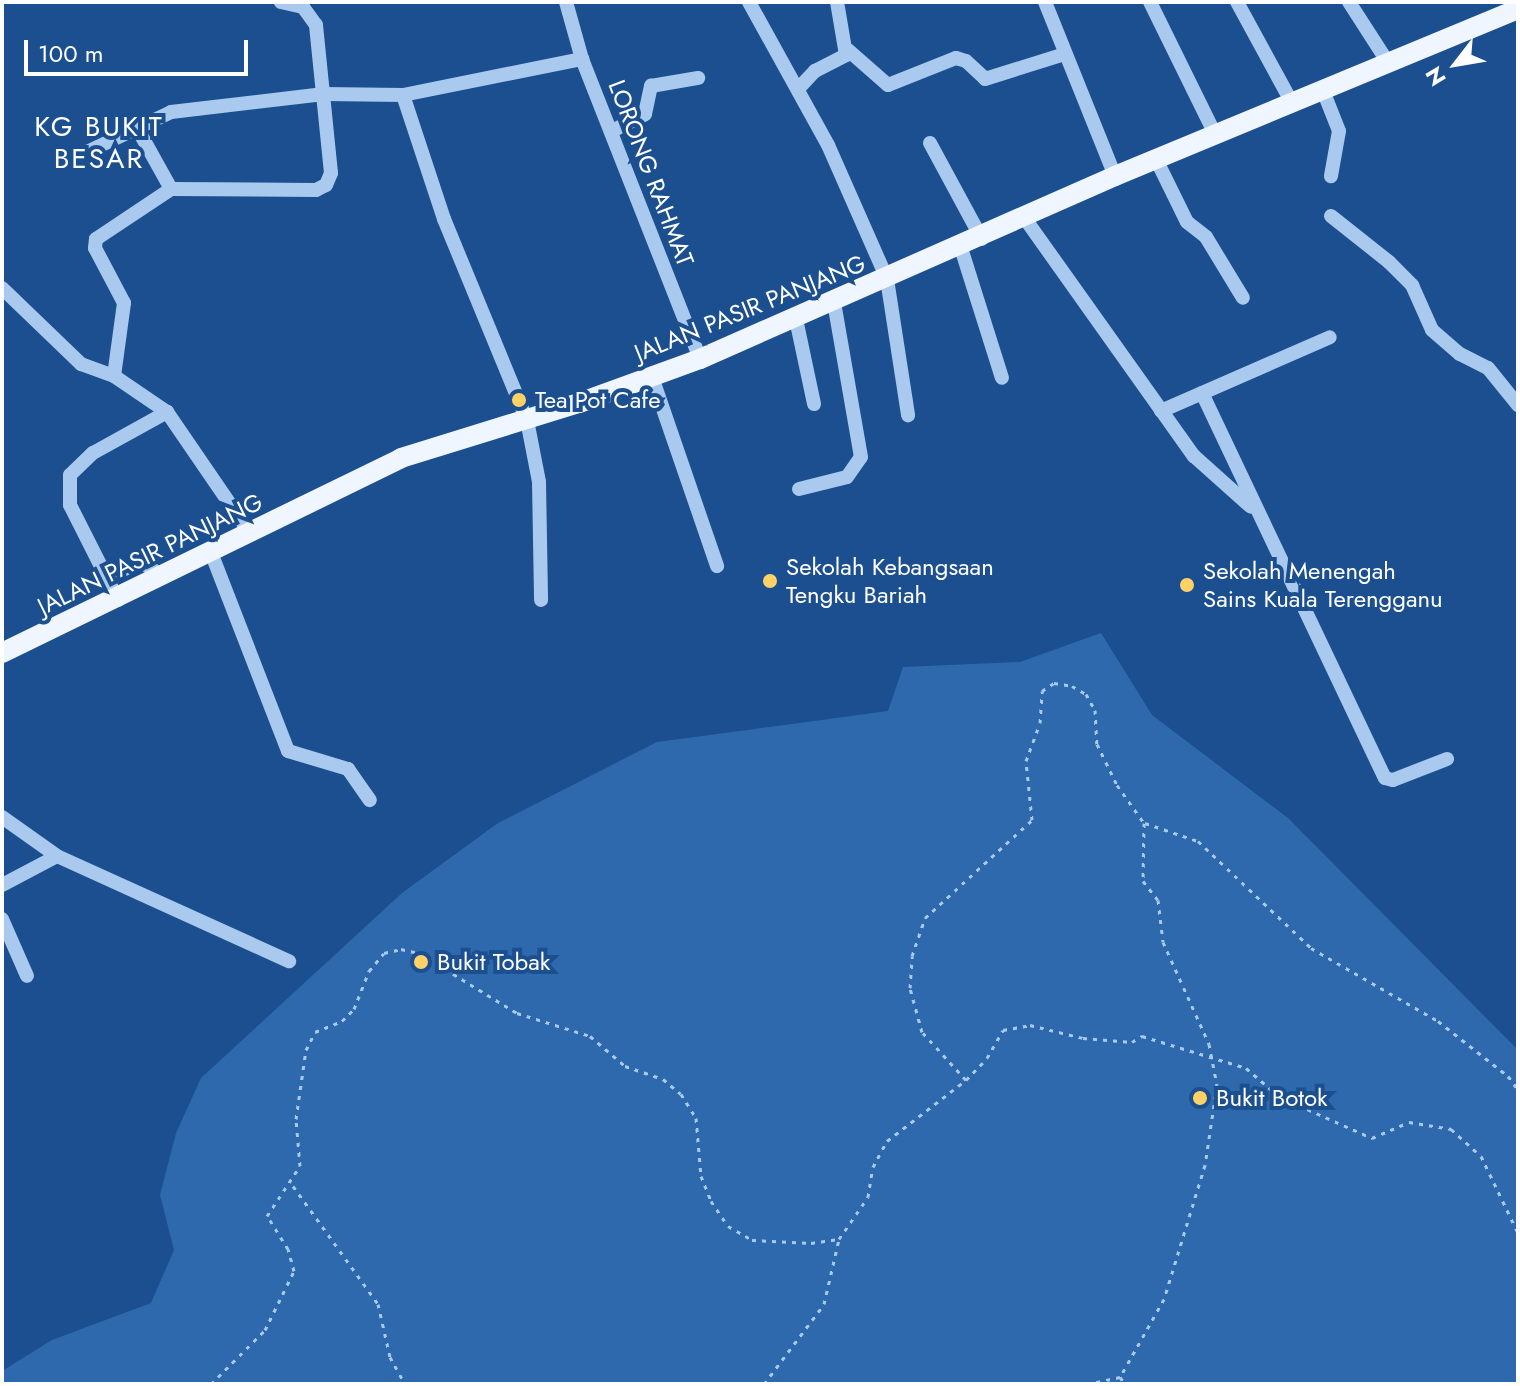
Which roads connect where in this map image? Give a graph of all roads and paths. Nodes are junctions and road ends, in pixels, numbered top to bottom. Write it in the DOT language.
graph roads {
  1 [pos="281,2"];
  2 [pos="566,2"];
  3 [pos="749,2"];
  4 [pos="837,2"];
  5 [pos="1045,2"];
  6 [pos="1150,2"];
  7 [pos="1237,2"];
  8 [pos="1349,2"];
  9 [pos="1518,9"];
  10 [pos="848,50"];
  11 [pos="1065,54"];
  12 [pos="582,59"];
  13 [pos="1387,61"];
  14 [pos="698,78"];
  15 [pos="1322,88"];
  16 [pos="798,89"];
  17 [pos="324,94"];
  18 [pos="403,95"];
  19 [pos="1291,101"];
  20 [pos="136,126"];
  21 [pos="612,131"];
  22 [pos="1215,134"];
  23 [pos="930,143"];
  24 [pos="89,151"];
  25 [pos="1156,159"];
  26 [pos="1115,176"];
  27 [pos="1331,176"];
  28 [pos="171,189"];
  29 [pos="1331,216"];
  30 [pos="1026,220"];
  31 [pos="982,239"];
  32 [pos="961,248"];
  33 [pos="887,279"];
  34 [pos="2,288"];
  35 [pos="1243,298"];
  36 [pos="834,303"];
  37 [pos="796,319"];
  38 [pos="1330,337"];
  39 [pos="700,359"];
  40 [pos="114,376"];
  41 [pos="652,377"];
  42 [pos="1002,378"];
  43 [pos="1202,393"];
  44 [pos="814,404"];
  45 [pos="1518,405"];
  46 [pos="1161,411"];
  47 [pos="167,412"];
  48 [pos="908,415"];
  49 [pos="527,420"];
  50 [pos="799,489"];
  51 [pos="1258,512"];
  52 [pos="250,533"];
  53 [pos="212,555"];
  54 [pos="717,566"];
  55 [pos="106,577"];
  56 [pos="164,577"];
  57 [pos="118,600"];
  58 [pos="541,600"];
  59 [pos="2,653"];
  60 [pos="1447,759"];
  61 [pos="370,800"];
  62 [pos="2,817"];
  63 [pos="1144,823"];
  64 [pos="57,856"];
  65 [pos="2,885"];
  66 [pos="2,919"];
  67 [pos="289,961"];
  68 [pos="27,976"];
  69 [pos="1211,1058"];
  70 [pos="966,1080"];
  71 [pos="1518,1090"];
  72 [pos="292,1185"];
  73 [pos="1518,1233"];
  74 [pos="839,1239"];
  75 [pos="1120,1377"];
  76 [pos="211,1384"];
  77 [pos="405,1384"];
  78 [pos="764,1384"];
  79 [pos="1088,1384"];
  80 [pos="1125,1384"];
  1 -- 17 [label="street"];
  2 -- 12 [label="street, LORONG RAHMAT"];
  3 -- 16 [label="street"];
  4 -- 10 [label="street"];
  5 -- 11 [label="street"];
  6 -- 22 [label="street"];
  7 -- 19 [label="street"];
  8 -- 13 [label="street"];
  9 -- 13 [label="main road, JALAN PASIR PANJANG"];
  10 -- 11 [label="street"];
  10 -- 16 [label="street"];
  11 -- 26 [label="street"];
  12 -- 18 [label="street"];
  12 -- 21 [label="street, LORONG RAHMAT"];
  13 -- 15 [label="main road, JALAN PASIR PANJANG"];
  14 -- 21 [label="street"];
  15 -- 19 [label="main road, JALAN PASIR PANJANG"];
  15 -- 27 [label="street"];
  16 -- 33 [label="street"];
  17 -- 18 [label="street"];
  17 -- 20 [label="street"];
  17 -- 28 [label="street"];
  18 -- 49 [label="street"];
  19 -- 22 [label="main road, JALAN PASIR PANJANG"];
  20 -- 24 [label="street"];
  20 -- 28 [label="street"];
  21 -- 39 [label="street, LORONG RAHMAT"];
  22 -- 25 [label="main road, JALAN PASIR PANJANG"];
  23 -- 31 [label="street"];
  25 -- 26 [label="main road, JALAN PASIR PANJANG"];
  25 -- 35 [label="street"];
  26 -- 30 [label="main road, JALAN PASIR PANJANG"];
  28 -- 40 [label="street"];
  29 -- 45 [label="street"];
  30 -- 31 [label="main road, JALAN PASIR PANJANG"];
  30 -- 46 [label="street"];
  31 -- 32 [label="main road, JALAN PASIR PANJANG"];
  32 -- 33 [label="main road, JALAN PASIR PANJANG"];
  32 -- 42 [label="street"];
  33 -- 36 [label="main road, JALAN PASIR PANJANG"];
  33 -- 48 [label="street"];
  34 -- 40 [label="street"];
  36 -- 37 [label="main road, JALAN PASIR PANJANG"];
  36 -- 50 [label="street"];
  37 -- 39 [label="main road, JALAN PASIR PANJANG"];
  37 -- 44 [label="street"];
  38 -- 43 [label="street"];
  39 -- 41 [label="main road, JALAN PASIR PANJANG"];
  40 -- 47 [label="street"];
  41 -- 49 [label="main road, JALAN PASIR PANJANG"];
  41 -- 54 [label="street"];
  43 -- 46 [label="street"];
  43 -- 51 [label="street"];
  46 -- 51 [label="street"];
  47 -- 52 [label="street"];
  47 -- 55 [label="street"];
  49 -- 52 [label="main road, JALAN PASIR PANJANG"];
  49 -- 58 [label="street"];
  51 -- 60 [label="street"];
  52 -- 53 [label="main road, JALAN PASIR PANJANG"];
  53 -- 56 [label="main road, JALAN PASIR PANJANG"];
  53 -- 61 [label="street"];
  55 -- 56 [label="street"];
  55 -- 57 [label="street"];
  56 -- 57 [label="main road, JALAN PASIR PANJANG"];
  57 -- 59 [label="main road, JALAN PASIR PANJANG"];
  62 -- 64 [label="street"];
  63 -- 69 [label="path"];
  63 -- 70 [label="path"];
  63 -- 71 [label="path"];
  64 -- 65 [label="street"];
  64 -- 67 [label="street"];
  66 -- 68 [label="street"];
  69 -- 70 [label="path"];
  69 -- 73 [label="path"];
  69 -- 75 [label="path"];
  70 -- 74 [label="path"];
  72 -- 74 [label="path"];
  72 -- 76 [label="path"];
  72 -- 77 [label="path"];
  74 -- 78 [label="path"];
  75 -- 79 [label="path"];
  75 -- 80 [label="path"];
}
